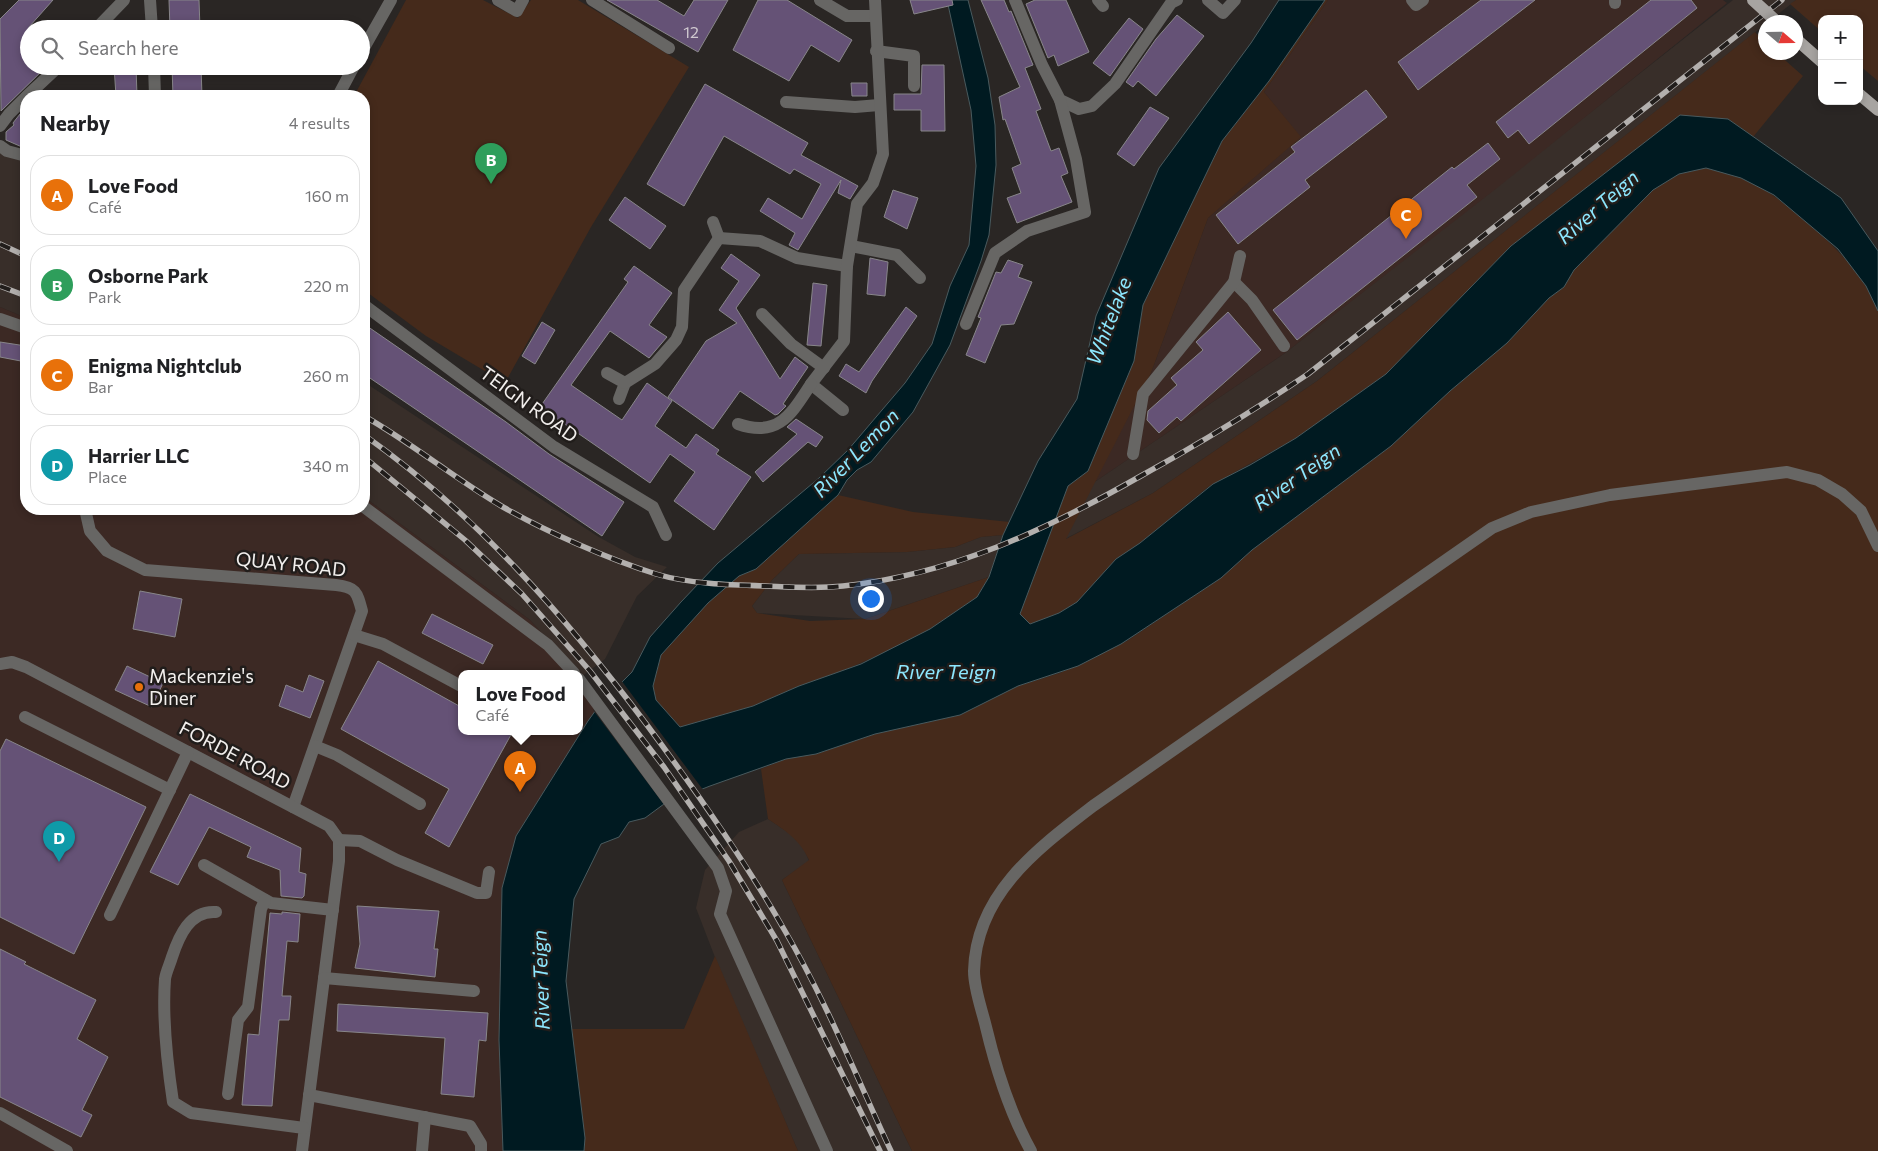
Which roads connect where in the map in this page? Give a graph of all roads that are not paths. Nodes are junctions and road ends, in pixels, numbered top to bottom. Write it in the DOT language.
graph roads {
  1 [pos="124,0"];
  2 [pos="150,0"];
  3 [pos="391,0"];
  4 [pos="498,0"];
  5 [pos="523,0"];
  6 [pos="592,0"];
  7 [pos="820,0"];
  8 [pos="874,0"];
  9 [pos="1015,0"];
  10 [pos="1208,0"];
  11 [pos="1235,0"];
  12 [pos="1412,0"];
  13 [pos="1423,0"];
  14 [pos="1753,0"];
  15 [pos="1174,1"];
  16 [pos="1769,15"];
  17 [pos="875,16"];
  18 [pos="105,20"];
  19 [pos="151,20"];
  20 [pos="370,37"];
  21 [pos="1803,46"];
  22 [pos="669,48"];
  23 [pos="876,51"];
  24 [pos="1820,60"];
  25 [pos="50,75"];
  26 [pos="154,75"];
  27 [pos="349,75"];
  28 [pos="914,86"];
  29 [pos="34,90"];
  30 [pos="155,90"];
  31 [pos="341,90"];
  32 [pos="1863,97"];
  33 [pos="1060,100"];
  34 [pos="786,102"];
  35 [pos="20,104"];
  36 [pos="879,105"];
  37 [pos="1878,110"];
  38 [pos="0,126"];
  39 [pos="0,146"];
  40 [pos="20,155"];
  41 [pos="713,222"];
  42 [pos="719,238"];
  43 [pos="851,246"];
  44 [pos="1240,256"];
  45 [pos="847,266"];
  46 [pos="920,278"];
  47 [pos="1234,282"];
  48 [pos="370,309"];
  49 [pos="762,314"];
  50 [pos="0,319"];
  51 [pos="966,324"];
  52 [pos="20,326"];
  53 [pos="1284,346"];
  54 [pos="824,368"];
  55 [pos="607,372"];
  56 [pos="625,383"];
  57 [pos="811,384"];
  58 [pos="619,399"];
  59 [pos="843,410"];
  60 [pos="738,424"];
  61 [pos="1132,454"];
  62 [pos="370,512"];
  63 [pos="86,515"];
  64 [pos="666,535"];
  65 [pos="1878,546"];
  66 [pos="354,635"];
  67 [pos="0,663"];
  68 [pos="571,670"];
  69 [pos="458,684"];
  70 [pos="583,684"];
  71 [pos="25,717"];
  72 [pos="315,746"];
  73 [pos="188,752"];
  74 [pos="170,790"];
  75 [pos="420,804"];
  76 [pos="293,807"];
  77 [pos="339,840"];
  78 [pos="204,865"];
  79 [pos="489,872"];
  80 [pos="266,900"];
  81 [pos="333,910"];
  82 [pos="216,912"];
  83 [pos="110,916"];
  84 [pos="324,978"];
  85 [pos="474,991"];
  86 [pos="228,1094"];
  87 [pos="309,1095"];
  88 [pos="0,1113"];
  89 [pos="425,1117"];
  90 [pos="304,1128"];
  91 [pos="67,1151"];
  92 [pos="302,1151"];
  93 [pos="422,1151"];
  94 [pos="482,1151"];
  95 [pos="827,1151"];
  96 [pos="1031,1151"];
  1 -- 18 [label="street"];
  2 -- 19 [label="street"];
  3 -- 20 [label="street"];
  4 -- 5 [label="street"];
  6 -- 22 [label="street"];
  7 -- 17 [label="street"];
  8 -- 17 [label="street"];
  9 -- 33 [label="street"];
  10 -- 11 [label="street"];
  12 -- 13 [label="street"];
  14 -- 16 [label="main road, bridge"];
  15 -- 33 [label="street"];
  17 -- 23 [label="street"];
  21 -- 24 [label="main road"];
  23 -- 28 [label="street"];
  23 -- 36 [label="street"];
  25 -- 29 [label="street"];
  26 -- 30 [label="street"];
  27 -- 31 [label="street"];
  32 -- 37 [label="main road"];
  33 -- 51 [label="street"];
  34 -- 36 [label="street"];
  35 -- 38 [label="street"];
  36 -- 43 [label="street"];
  39 -- 40 [label="street"];
  41 -- 42 [label="street"];
  42 -- 45 [label="street"];
  42 -- 56 [label="street"];
  43 -- 45 [label="street"];
  43 -- 46 [label="street"];
  44 -- 47 [label="street"];
  45 -- 54 [label="street"];
  47 -- 53 [label="street"];
  47 -- 61 [label="street"];
  48 -- 64 [label="street, TEIGN ROAD"];
  49 -- 54 [label="street"];
  50 -- 52 [label="street"];
  54 -- 57 [label="street"];
  55 -- 56 [label="street"];
  56 -- 58 [label="street"];
  57 -- 59 [label="street"];
  57 -- 60 [label="street"];
  62 -- 68 [label="street"];
  63 -- 66 [label="street, QUAY ROAD"];
  65 -- 96 [label="street"];
  66 -- 69 [label="street"];
  66 -- 72 [label="street, QUAY ROAD"];
  67 -- 73 [label="street, FORDE ROAD"];
  70 -- 95 [label="street"];
  71 -- 74 [label="street"];
  72 -- 75 [label="street"];
  72 -- 76 [label="street, QUAY ROAD"];
  73 -- 74 [label="street"];
  73 -- 76 [label="street, FORDE ROAD"];
  74 -- 83 [label="street"];
  76 -- 77 [label="street, FORDE ROAD"];
  77 -- 79 [label="street"];
  77 -- 81 [label="street"];
  78 -- 80 [label="street"];
  80 -- 81 [label="street"];
  80 -- 86 [label="street"];
  81 -- 84 [label="street"];
  82 -- 90 [label="street"];
  84 -- 85 [label="street"];
  84 -- 87 [label="street"];
  87 -- 89 [label="street"];
  87 -- 90 [label="street"];
  88 -- 91 [label="street"];
  89 -- 93 [label="street"];
  89 -- 94 [label="street"];
  90 -- 92 [label="street"];
}
